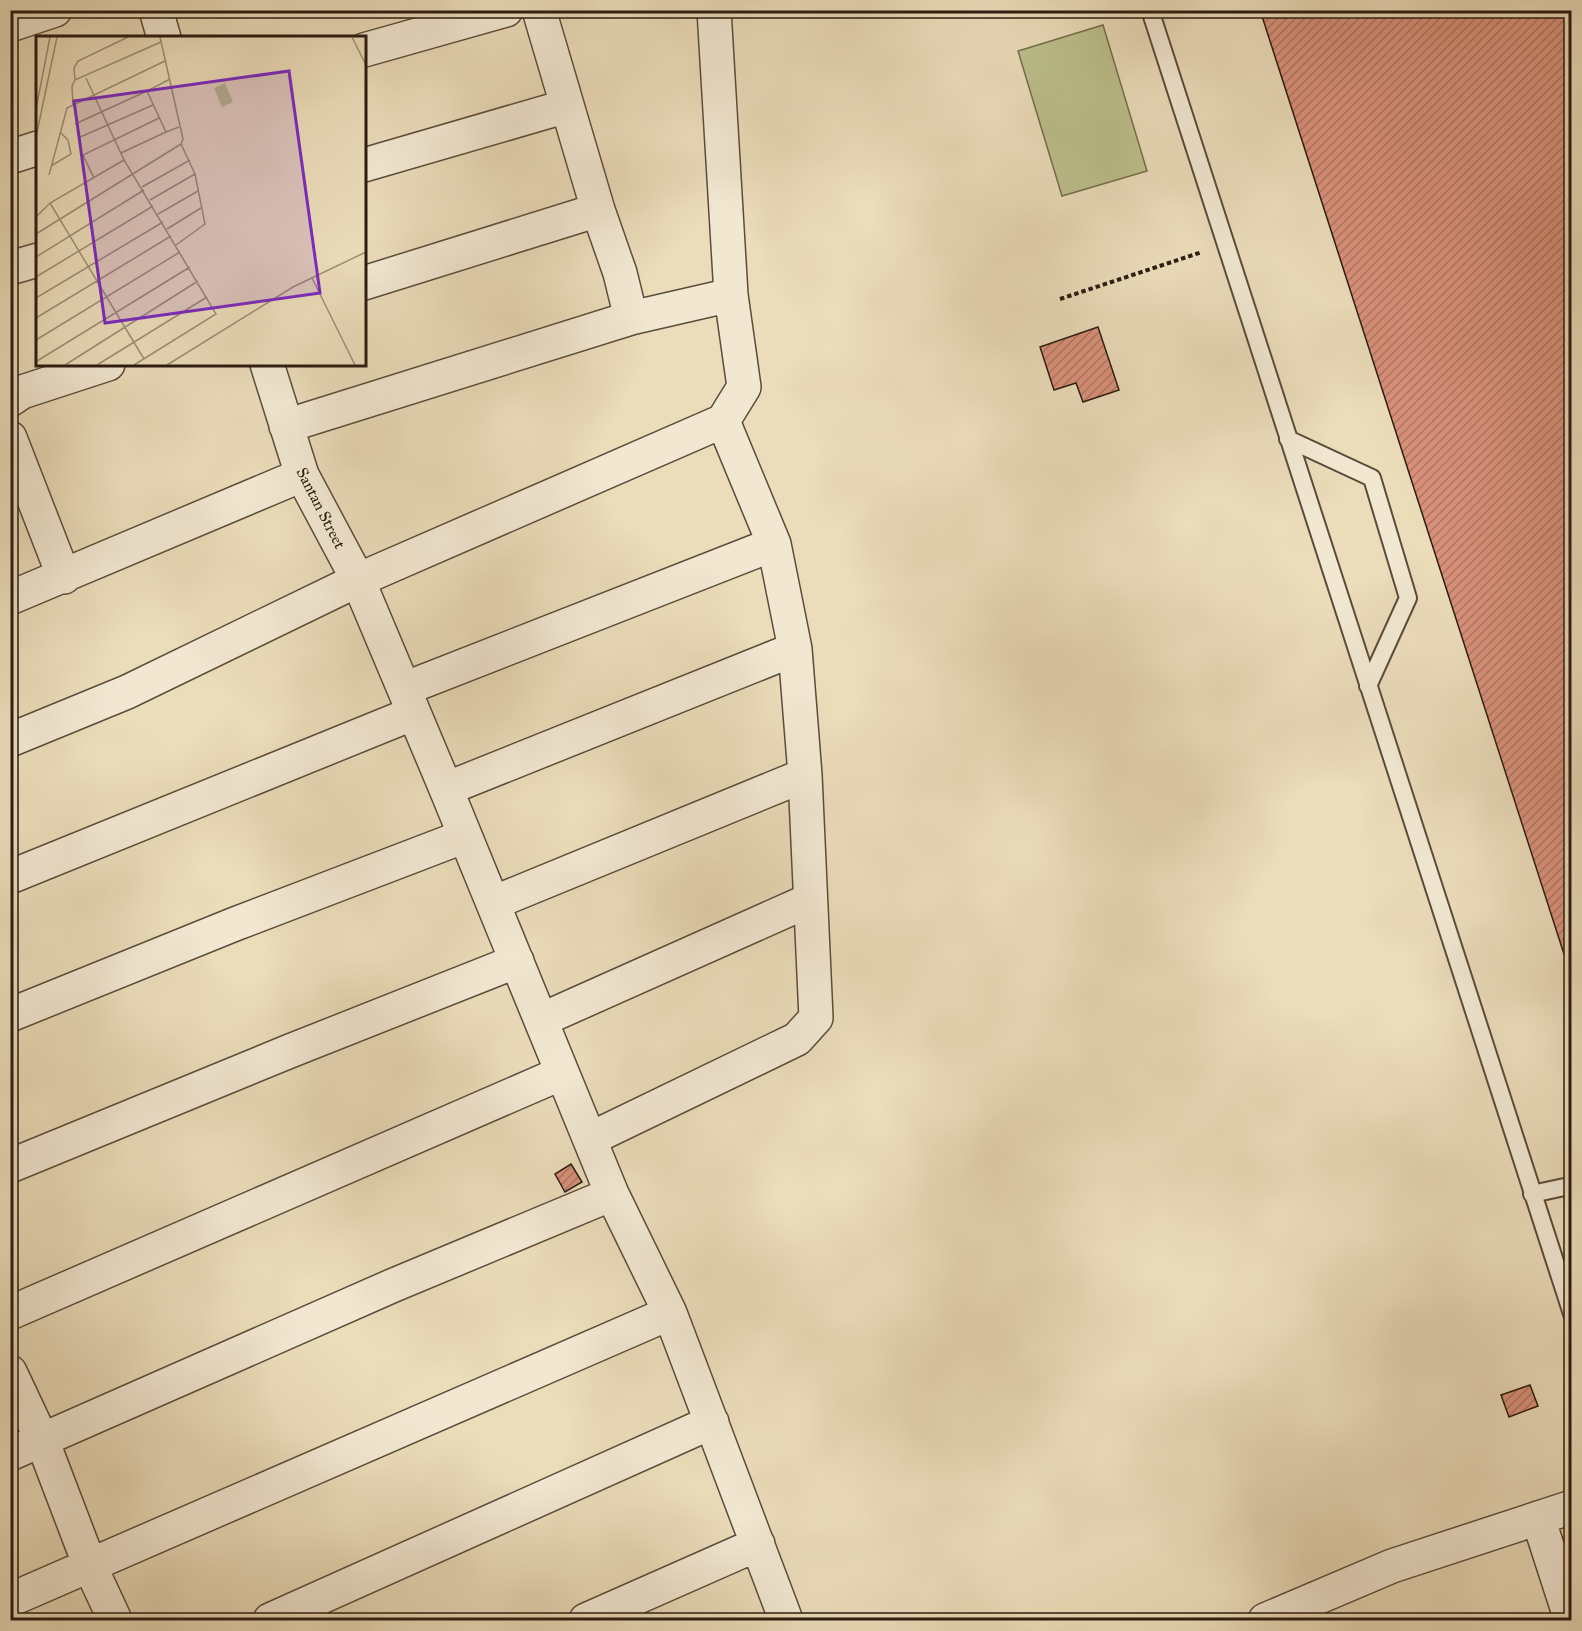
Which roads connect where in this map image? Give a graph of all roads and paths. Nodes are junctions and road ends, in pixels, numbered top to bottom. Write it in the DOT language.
graph roads {
  1 [pos="55,10"];
  2 [pos="156,10"];
  3 [pos="506,10"];
  4 [pos="539,10"];
  5 [pos="714,10"];
  6 [pos="1150,10"];
  7 [pos="10,25"];
  8 [pos="163,36"];
  9 [pos="366,49"];
  10 [pos="567,106"];
  11 [pos="36,149"];
  12 [pos="10,157"];
  13 [pos="366,164"];
  14 [pos="598,210"];
  15 [pos="1225,244"];
  16 [pos="36,261"];
  17 [pos="10,268"];
  18 [pos="366,282"];
  19 [pos="731,295"];
  20 [pos="1060,299"];
  21 [pos="631,318"];
  22 [pos="102,366"];
  23 [pos="268,366"];
  24 [pos="10,400"];
  25 [pos="723,421"];
  26 [pos="286,426"];
  27 [pos="10,438"];
  28 [pos="1288,439"];
  29 [pos="302,475"];
  30 [pos="774,544"];
  31 [pos="64,577"];
  32 [pos="358,580"];
  33 [pos="10,598"];
  34 [pos="795,649"];
  35 [pos="1368,686"];
  36 [pos="409,701"];
  37 [pos="10,740"];
  38 [pos="805,775"];
  39 [pos="446,789"];
  40 [pos="465,836"];
  41 [pos="10,877"];
  42 [pos="810,900"];
  43 [pos="493,903"];
  44 [pos="517,961"];
  45 [pos="10,1015"];
  46 [pos="541,1020"];
  47 [pos="562,1073"];
  48 [pos="590,1139"];
  49 [pos="10,1166"];
  50 [pos="1572,1191"];
  51 [pos="612,1194"];
  52 [pos="1532,1194"];
  53 [pos="10,1313"];
  54 [pos="670,1313"];
  55 [pos="1572,1314"];
  56 [pos="10,1372"];
  57 [pos="712,1422"];
  58 [pos="42,1440"];
  59 [pos="10,1454"];
  60 [pos="1572,1506"];
  61 [pos="1538,1518"];
  62 [pos="758,1544"];
  63 [pos="90,1566"];
  64 [pos="10,1600"];
  65 [pos="115,1620"];
  66 [pos="270,1620"];
  67 [pos="586,1620"];
  68 [pos="786,1620"];
  69 [pos="1265,1620"];
  70 [pos="1571,1620"];
  1 -- 7 [label="street"];
  2 -- 8 [label="street"];
  3 -- 9 [label="street"];
  4 -- 10 [label="street"];
  5 -- 19 [label="street"];
  6 -- 15 [label="lane"];
  10 -- 13 [label="street"];
  10 -- 14 [label="street"];
  11 -- 12 [label="street"];
  14 -- 18 [label="street"];
  14 -- 21 [label="street"];
  15 -- 20 [label="path"];
  15 -- 28 [label="lane"];
  16 -- 17 [label="street"];
  19 -- 21 [label="street"];
  19 -- 25 [label="street"];
  21 -- 26 [label="street"];
  22 -- 24 [label="street"];
  23 -- 26 [label="street, Santan Street"];
  25 -- 30 [label="street"];
  25 -- 32 [label="street"];
  26 -- 29 [label="street, Santan Street"];
  27 -- 31 [label="street"];
  28 -- 35 [label="lane"];
  28 -- 35 [label="lane"];
  29 -- 31 [label="street"];
  29 -- 32 [label="street, Santan Street"];
  30 -- 34 [label="street"];
  30 -- 36 [label="street"];
  31 -- 33 [label="street"];
  32 -- 36 [label="street, Santan Street"];
  32 -- 37 [label="street"];
  34 -- 38 [label="street"];
  34 -- 39 [label="street"];
  35 -- 52 [label="lane"];
  36 -- 39 [label="street, Santan Street"];
  36 -- 41 [label="street"];
  38 -- 42 [label="street"];
  38 -- 43 [label="street"];
  39 -- 40 [label="street, Santan Street"];
  40 -- 43 [label="street, Santan Street"];
  40 -- 45 [label="street"];
  42 -- 46 [label="street"];
  42 -- 48 [label="street"];
  43 -- 44 [label="street, Santan Street"];
  44 -- 46 [label="street, Santan Street"];
  44 -- 49 [label="street"];
  46 -- 47 [label="street, Santan Street"];
  47 -- 48 [label="street, Santan Street"];
  47 -- 53 [label="street"];
  48 -- 51 [label="street, Santan Street"];
  50 -- 52 [label="lane"];
  51 -- 54 [label="street, Santan Street"];
  51 -- 58 [label="street"];
  52 -- 55 [label="lane"];
  54 -- 57 [label="street, Santan Street"];
  54 -- 63 [label="street"];
  56 -- 58 [label="street"];
  57 -- 62 [label="street, Santan Street"];
  57 -- 66 [label="street"];
  58 -- 59 [label="street"];
  58 -- 63 [label="street"];
  60 -- 61 [label="street"];
  61 -- 69 [label="street"];
  61 -- 70 [label="street"];
  62 -- 67 [label="street"];
  62 -- 68 [label="street, Santan Street"];
  63 -- 64 [label="street"];
  63 -- 65 [label="street"];
}
